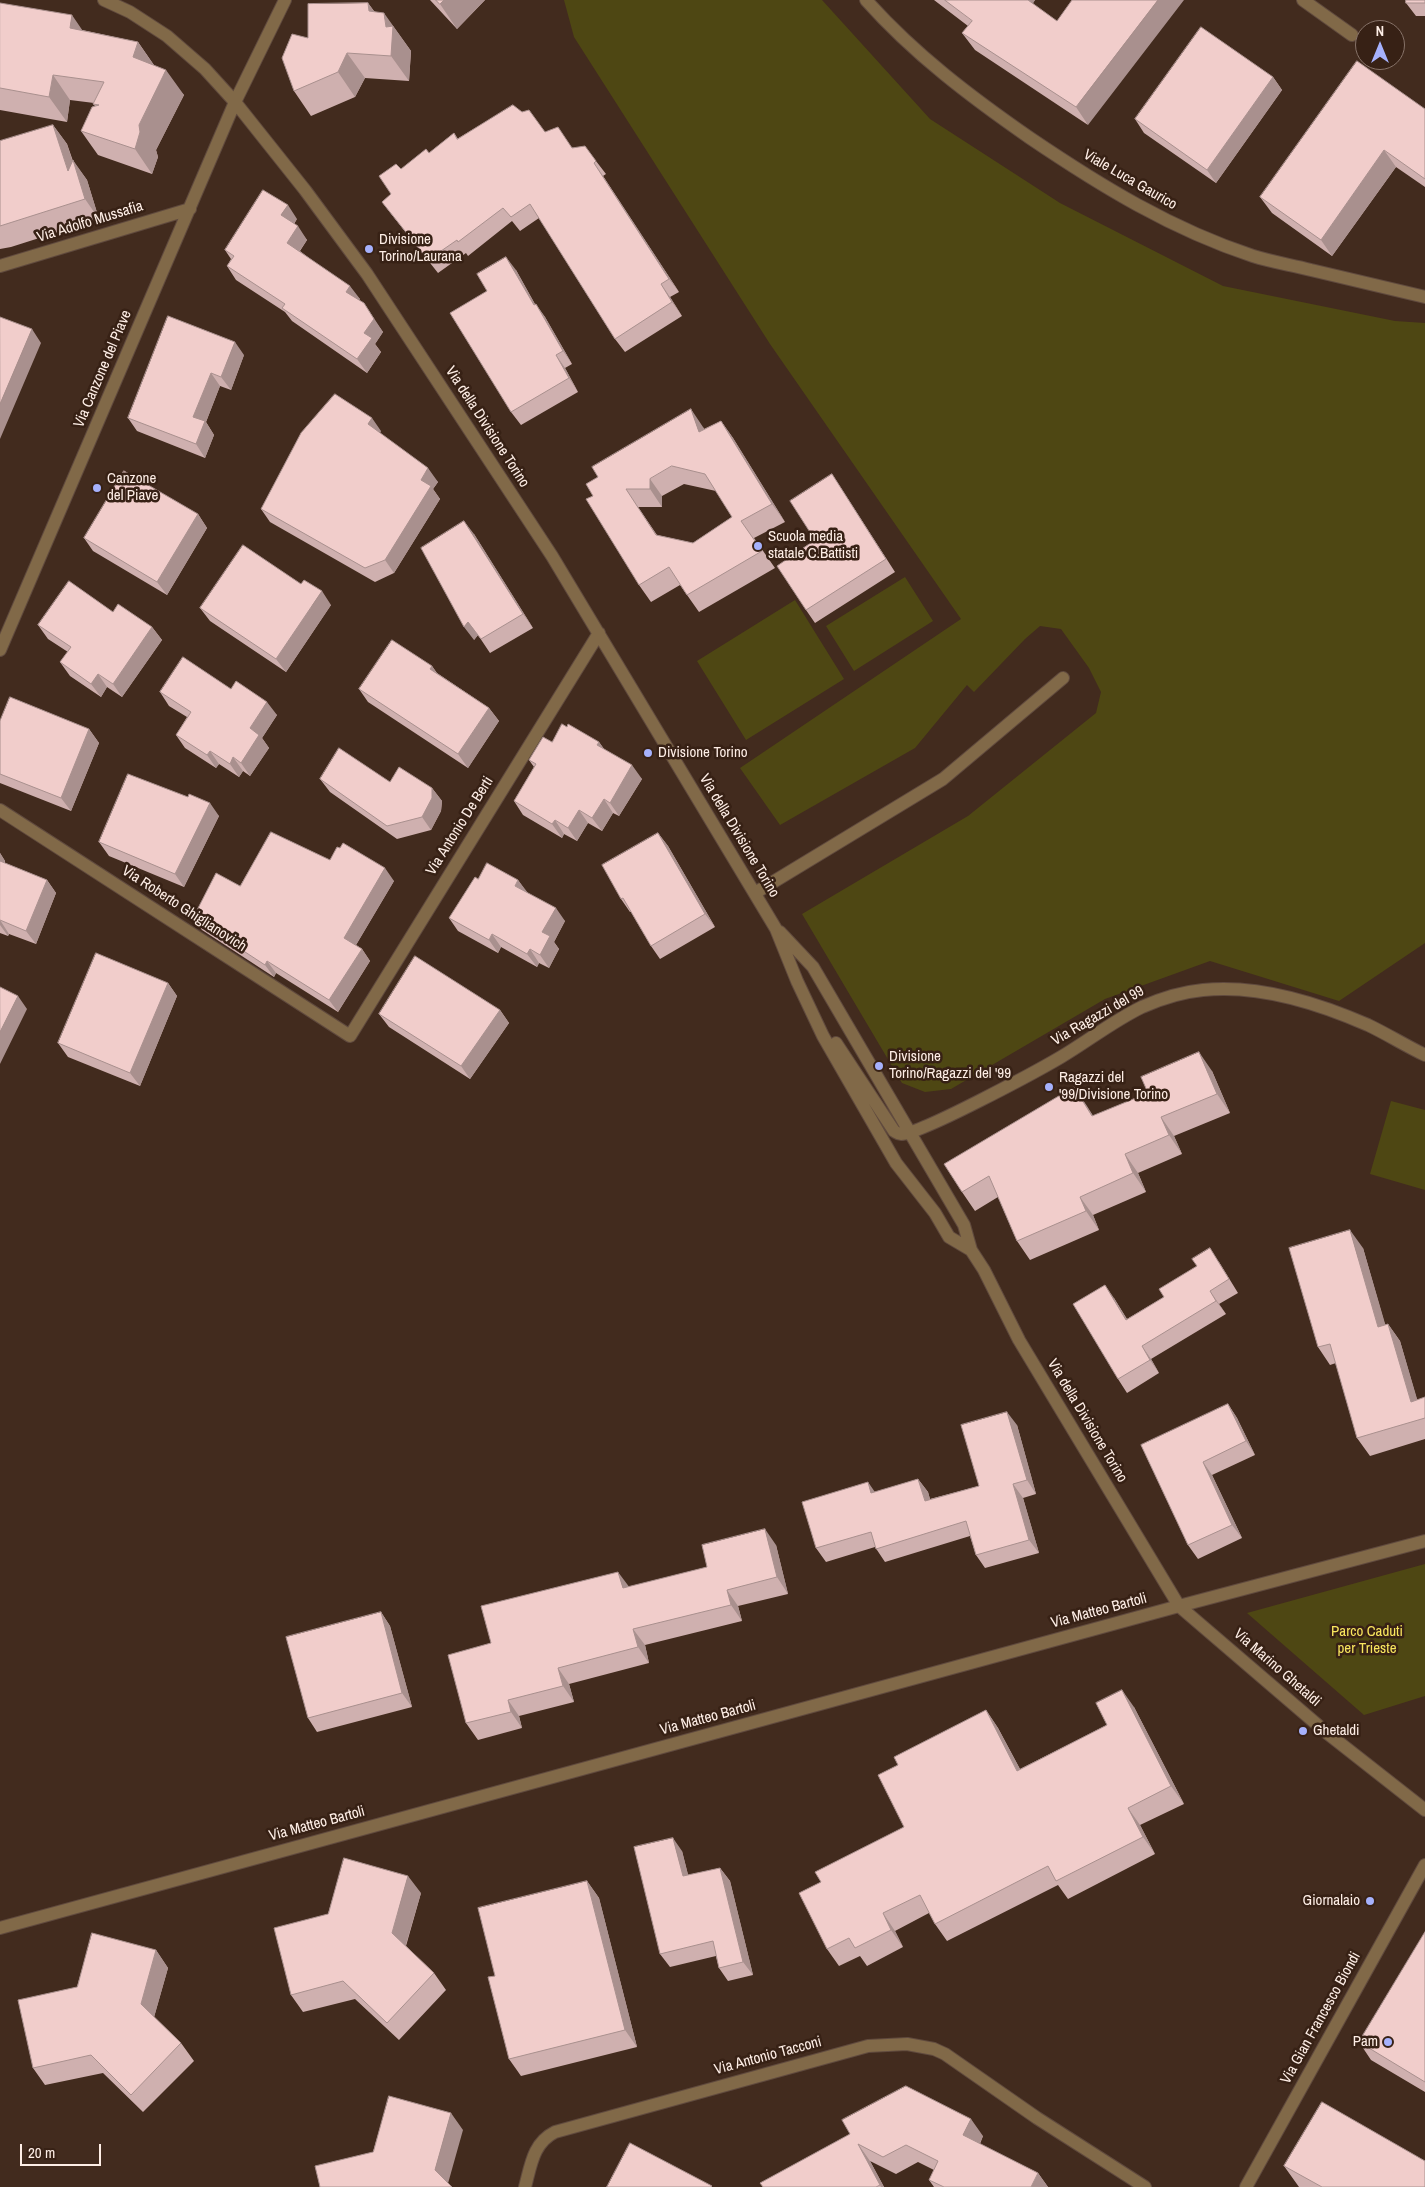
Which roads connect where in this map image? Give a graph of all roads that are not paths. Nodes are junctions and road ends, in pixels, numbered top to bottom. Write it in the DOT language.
graph roads {
  1 [pos="104,0"];
  2 [pos="285,0"];
  3 [pos="866,0"];
  4 [pos="1303,0"];
  5 [pos="1352,35"];
  6 [pos="235,102"];
  7 [pos="190,209"];
  8 [pos="0,266"];
  9 [pos="1425,297"];
  10 [pos="599,633"];
  11 [pos="0,650"];
  12 [pos="1063,678"];
  13 [pos="0,810"];
  14 [pos="755,893"];
  15 [pos="776,929"];
  16 [pos="817,1022"];
  17 [pos="350,1036"];
  18 [pos="1425,1055"];
  19 [pos="910,1132"];
  20 [pos="971,1250"];
  21 [pos="1425,1541"];
  22 [pos="1180,1606"];
  23 [pos="1425,1810"];
  24 [pos="1425,1865"];
  25 [pos="0,1928"];
  26 [pos="525,2187"];
  27 [pos="1145,2187"];
  28 [pos="1246,2187"];
  1 -- 6 [label="street, Via della Divisione Torino"];
  2 -- 6 [label="street, Via Canzone del Piave"];
  3 -- 9 [label="street, Viale Luca Gaurico"];
  4 -- 5 [label="street"];
  6 -- 7 [label="street, Via Canzone del Piave"];
  6 -- 10 [label="street, Via della Divisione Torino"];
  7 -- 8 [label="street, Via Adolfo Mussafia"];
  7 -- 11 [label="street, Via Canzone del Piave"];
  10 -- 14 [label="street, Via della Divisione Torino"];
  10 -- 17 [label="street, Via Antonio De Berti"];
  12 -- 14 [label="street"];
  13 -- 17 [label="street, Via Roberto Ghiglianovich"];
  14 -- 15 [label="street, Via della Divisione Torino"];
  15 -- 16 [label="street, Via della Divisione Torino"];
  15 -- 19 [label="street, Via della Divisione Torino"];
  16 -- 19 [label="street"];
  16 -- 20 [label="street, Via della Divisione Torino"];
  18 -- 19 [label="street, Via Ragazzi del 99"];
  19 -- 20 [label="street, Via della Divisione Torino"];
  20 -- 22 [label="street, Via della Divisione Torino"];
  21 -- 22 [label="street, Via Matteo Bartoli"];
  22 -- 23 [label="street, Via Marino Ghetaldi"];
  22 -- 25 [label="street, Via Matteo Bartoli"];
  24 -- 28 [label="street, Via Gian Francesco Biondi"];
  26 -- 27 [label="street, Via Antonio Tacconi"];
}
